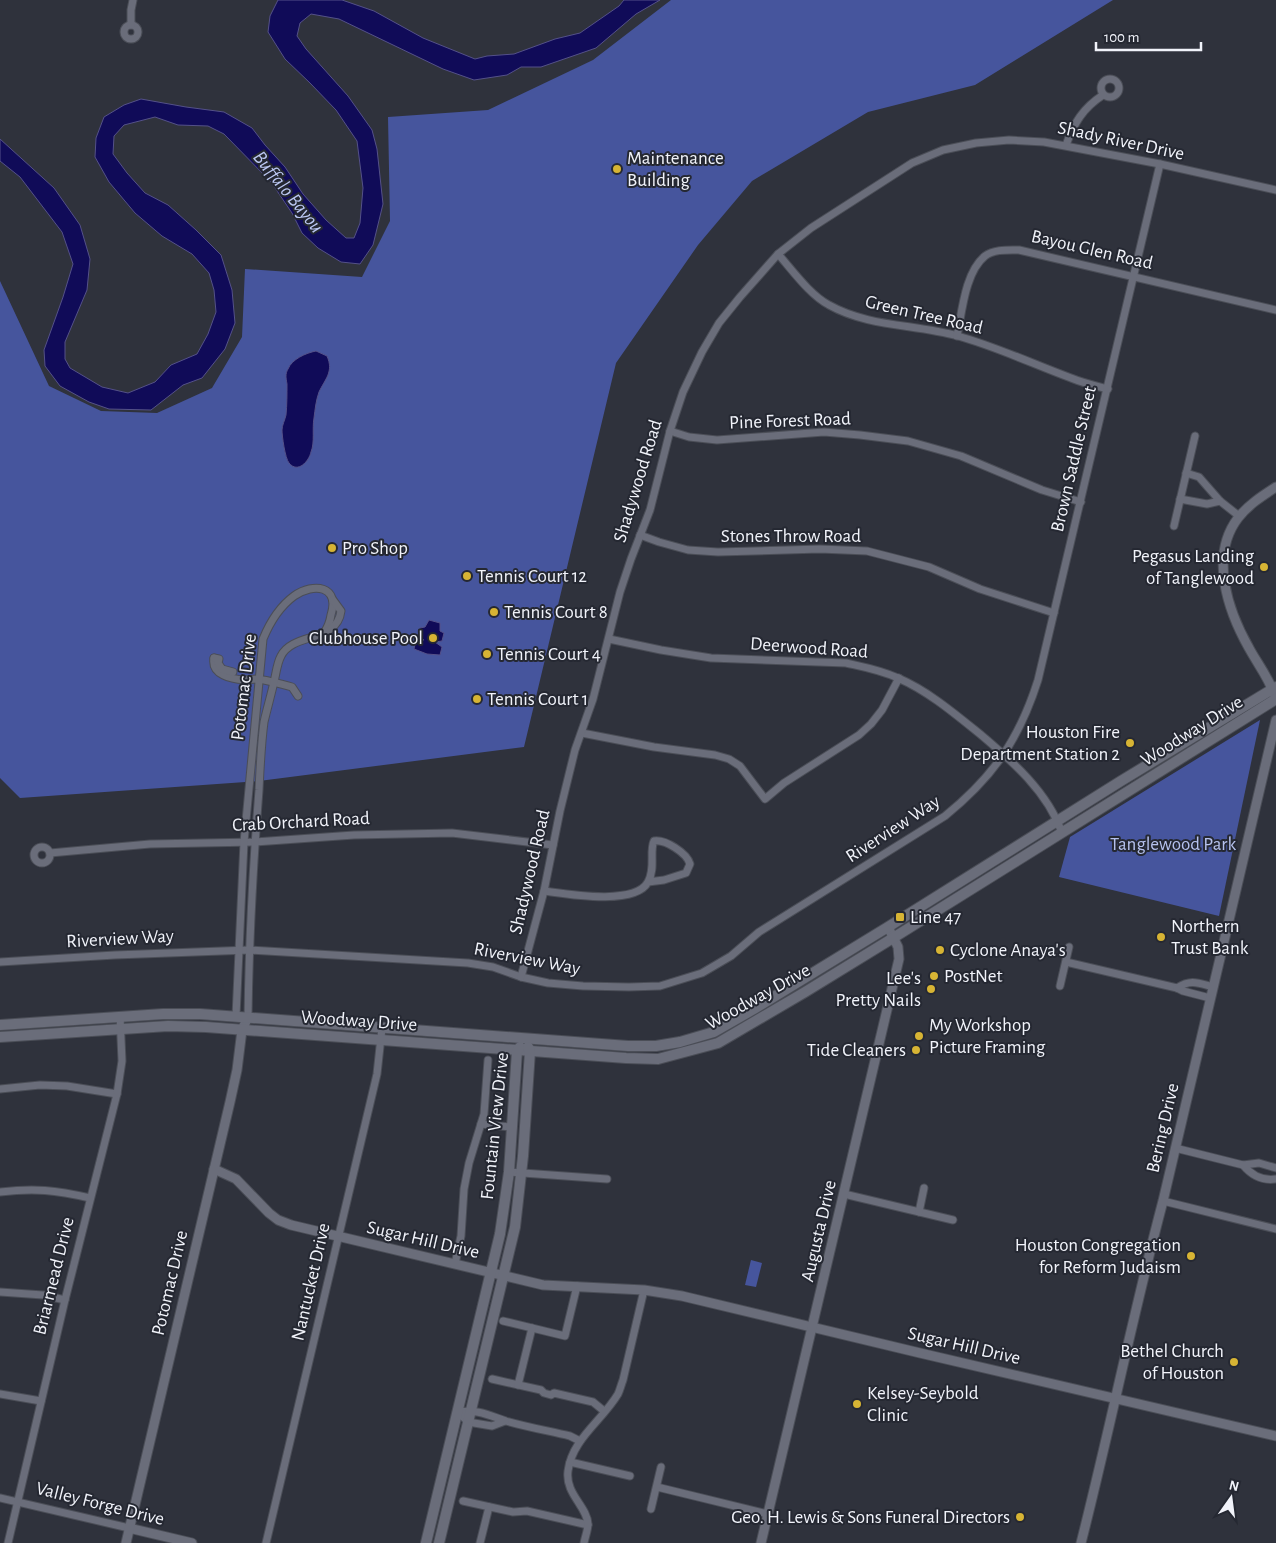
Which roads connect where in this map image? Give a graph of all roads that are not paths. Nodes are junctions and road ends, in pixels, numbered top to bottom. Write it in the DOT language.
graph roads {
  1 [pos="133,0"];
  2 [pos="130,25"];
  3 [pos="1103,95"];
  4 [pos="1066,145"];
  5 [pos="959,147"];
  6 [pos="1160,164"];
  7 [pos="1276,190"];
  8 [pos="778,254"];
  9 [pos="1134,277"];
  10 [pos="1276,310"];
  11 [pos="957,336"];
  12 [pos="1108,389"];
  13 [pos="670,431"];
  14 [pos="1195,436"];
  15 [pos="1186,473"];
  16 [pos="1276,487"];
  17 [pos="1180,499"];
  18 [pos="1220,501"];
  19 [pos="1080,502"];
  20 [pos="1239,516"];
  21 [pos="1174,526"];
  22 [pos="640,535"];
  23 [pos="1054,613"];
  24 [pos="609,639"];
  25 [pos="899,678"];
  26 [pos="257,679"];
  27 [pos="274,683"];
  28 [pos="1275,695"];
  29 [pos="298,696"];
  30 [pos="1276,720"];
  31 [pos="582,733"];
  32 [pos="1004,755"];
  33 [pos="1146,766"];
  34 [pos="1153,776"];
  35 [pos="1120,781"];
  36 [pos="1128,792"];
  37 [pos="1058,820"];
  38 [pos="1062,833"];
  39 [pos="244,842"];
  40 [pos="255,842"];
  41 [pos="553,845"];
  42 [pos="50,853"];
  43 [pos="968,877"];
  44 [pos="648,882"];
  45 [pos="974,887"];
  46 [pos="544,891"];
  47 [pos="888,927"];
  48 [pos="894,938"];
  49 [pos="1069,948"];
  50 [pos="239,950"];
  51 [pos="249,950"];
  52 [pos="0,962"];
  53 [pos="1066,962"];
  54 [pos="521,977"];
  55 [pos="799,981"];
  56 [pos="1060,986"];
  57 [pos="1213,987"];
  58 [pos="1177,988"];
  59 [pos="805,992"];
  60 [pos="1210,998"];
  61 [pos="120,1016"];
  62 [pos="236,1016"];
  63 [pos="248,1017"];
  64 [pos="0,1026"];
  65 [pos="382,1028"];
  66 [pos="120,1030"];
  67 [pos="242,1030"];
  68 [pos="0,1037"];
  69 [pos="526,1039"];
  70 [pos="382,1040"];
  71 [pos="628,1046"];
  72 [pos="517,1050"];
  73 [pos="530,1051"];
  74 [pos="626,1058"];
  75 [pos="488,1060"];
  76 [pos="0,1089"];
  77 [pos="117,1094"];
  78 [pos="482,1124"];
  79 [pos="511,1126"];
  80 [pos="1175,1148"];
  81 [pos="1243,1165"];
  82 [pos="1276,1168"];
  83 [pos="214,1169"];
  84 [pos="509,1172"];
  85 [pos="522,1174"];
  86 [pos="607,1178"];
  87 [pos="1276,1179"];
  88 [pos="924,1188"];
  89 [pos="0,1192"];
  90 [pos="844,1194"];
  91 [pos="90,1198"];
  92 [pos="1162,1201"];
  93 [pos="919,1212"];
  94 [pos="953,1220"];
  95 [pos="1276,1228"];
  96 [pos="338,1237"];
  97 [pos="455,1264"];
  98 [pos="490,1272"];
  99 [pos="504,1276"];
  100 [pos="577,1286"];
  101 [pos="644,1290"];
  102 [pos="0,1292"];
  103 [pos="65,1300"];
  104 [pos="503,1321"];
  105 [pos="532,1328"];
  106 [pos="813,1328"];
  107 [pos="492,1379"];
  108 [pos="518,1385"];
  109 [pos="0,1394"];
  110 [pos="1115,1398"];
  111 [pos="41,1401"];
  112 [pos="471,1410"];
  113 [pos="604,1411"];
  114 [pos="458,1412"];
  115 [pos="505,1420"];
  116 [pos="468,1422"];
  117 [pos="1276,1436"];
  118 [pos="580,1441"];
  119 [pos="570,1462"];
  120 [pos="661,1467"];
  121 [pos="630,1476"];
  122 [pos="656,1487"];
  123 [pos="0,1498"];
  124 [pos="18,1501"];
  125 [pos="463,1501"];
  126 [pos="489,1507"];
  127 [pos="651,1510"];
  128 [pos="768,1514"];
  129 [pos="588,1525"];
  130 [pos="129,1528"];
  131 [pos="8,1543"];
  132 [pos="126,1543"];
  133 [pos="192,1543"];
  134 [pos="266,1543"];
  135 [pos="426,1543"];
  136 [pos="439,1543"];
  137 [pos="480,1543"];
  138 [pos="584,1543"];
  139 [pos="761,1543"];
  140 [pos="1080,1543"];
  1 -- 2 [label="street"];
  3 -- 4 [label="street"];
  4 -- 5 [label="street, Shady River Drive"];
  4 -- 6 [label="street, Shady River Drive"];
  5 -- 8 [label="street, Shadywood Road"];
  6 -- 7 [label="street, Shady River Drive"];
  6 -- 9 [label="street, Brown Saddle Street"];
  8 -- 11 [label="street, Green Tree Road"];
  8 -- 13 [label="street, Shadywood Road"];
  9 -- 10 [label="street, Bayou Glen Road"];
  9 -- 11 [label="street, Bayou Glen Road"];
  9 -- 12 [label="street, Brown Saddle Street"];
  11 -- 12 [label="street, Green Tree Road"];
  12 -- 19 [label="street, Brown Saddle Street"];
  13 -- 19 [label="street, Pine Forest Road"];
  13 -- 22 [label="street, Shadywood Road"];
  14 -- 15 [label="street"];
  15 -- 17 [label="street"];
  15 -- 18 [label="street"];
  16 -- 20 [label="street"];
  17 -- 18 [label="street"];
  17 -- 21 [label="street"];
  18 -- 20 [label="street"];
  19 -- 23 [label="street, Brown Saddle Street"];
  20 -- 28 [label="street"];
  22 -- 23 [label="street, Stones Throw Road"];
  22 -- 24 [label="street, Shadywood Road"];
  23 -- 32 [label="street, Brown Saddle Street"];
  24 -- 25 [label="street, Deerwood Road"];
  24 -- 31 [label="street, Shadywood Road"];
  25 -- 31 [label="street"];
  25 -- 32 [label="street, Deerwood Road"];
  26 -- 26 [label="street"];
  26 -- 27 [label="street"];
  26 -- 27 [label="street, Potomac Drive"];
  26 -- 39 [label="street, Potomac Drive"];
  27 -- 29 [label="street"];
  27 -- 40 [label="street, Potomac Drive"];
  28 -- 33 [label="main road, Woodway Drive"];
  28 -- 34 [label="main road, Woodway Drive"];
  30 -- 57 [label="street, Bering Drive"];
  31 -- 41 [label="street, Shadywood Road"];
  32 -- 37 [label="street, Deerwood Road"];
  32 -- 54 [label="street, Riverview Way"];
  33 -- 34 [label="main road"];
  33 -- 35 [label="main road, Woodway Drive"];
  34 -- 36 [label="main road, Woodway Drive"];
  35 -- 36 [label="main road"];
  35 -- 37 [label="main road, Woodway Drive"];
  36 -- 38 [label="main road, Woodway Drive"];
  37 -- 38 [label="street, Deerwood Road"];
  37 -- 43 [label="main road, Woodway Drive"];
  38 -- 45 [label="main road, Woodway Drive"];
  39 -- 40 [label="street, Crab Orchard Road"];
  39 -- 42 [label="street, Crab Orchard Road"];
  39 -- 50 [label="street, Potomac Drive"];
  40 -- 41 [label="street, Crab Orchard Road"];
  40 -- 51 [label="street, Potomac Drive"];
  41 -- 46 [label="street, Shadywood Road"];
  43 -- 45 [label="main road"];
  43 -- 47 [label="main road, Woodway Drive"];
  44 -- 44 [label="street"];
  44 -- 46 [label="street"];
  45 -- 48 [label="main road, Woodway Drive"];
  46 -- 54 [label="street, Shadywood Road"];
  47 -- 48 [label="street, Augusta Drive"];
  47 -- 55 [label="main road, Woodway Drive"];
  48 -- 59 [label="main road, Woodway Drive"];
  48 -- 90 [label="street, Augusta Drive"];
  49 -- 53 [label="street"];
  50 -- 51 [label="street, Riverview Way"];
  50 -- 52 [label="street, Riverview Way"];
  50 -- 62 [label="street, Potomac Drive"];
  51 -- 54 [label="street, Riverview Way"];
  51 -- 63 [label="street, Potomac Drive"];
  53 -- 56 [label="street"];
  53 -- 58 [label="street"];
  55 -- 59 [label="main road"];
  55 -- 71 [label="main road, Woodway Drive"];
  57 -- 58 [label="street"];
  57 -- 60 [label="street, Bering Drive"];
  58 -- 60 [label="street"];
  59 -- 74 [label="main road, Woodway Drive"];
  60 -- 80 [label="street, Bering Drive"];
  61 -- 62 [label="main road, Woodway Drive"];
  61 -- 64 [label="main road, Woodway Drive"];
  61 -- 66 [label="street, Briarmead Drive"];
  62 -- 63 [label="main road, Woodway Drive"];
  62 -- 67 [label="street, Potomac Drive"];
  63 -- 65 [label="main road, Woodway Drive"];
  63 -- 67 [label="street, Potomac Drive"];
  65 -- 69 [label="main road, Woodway Drive"];
  65 -- 70 [label="street, Nantucket Drive"];
  66 -- 67 [label="main road, Woodway Drive"];
  66 -- 68 [label="main road, Woodway Drive"];
  66 -- 77 [label="street, Briarmead Drive"];
  67 -- 70 [label="main road, Woodway Drive"];
  67 -- 83 [label="street, Potomac Drive"];
  69 -- 71 [label="main road, Woodway Drive"];
  69 -- 72 [label="main road, Fountain View Drive"];
  69 -- 73 [label="main road, Fountain View Drive"];
  70 -- 72 [label="main road, Woodway Drive"];
  70 -- 96 [label="street, Nantucket Drive"];
  71 -- 74 [label="main road"];
  72 -- 73 [label="main road, Woodway Drive"];
  72 -- 79 [label="main road, Fountain View Drive"];
  73 -- 74 [label="main road, Woodway Drive"];
  73 -- 85 [label="main road, Fountain View Drive"];
  75 -- 78 [label="street"];
  76 -- 77 [label="street"];
  77 -- 91 [label="street, Briarmead Drive"];
  78 -- 79 [label="street"];
  78 -- 97 [label="street"];
  79 -- 84 [label="main road, Fountain View Drive"];
  80 -- 81 [label="street"];
  80 -- 92 [label="street, Bering Drive"];
  81 -- 82 [label="street"];
  81 -- 87 [label="street"];
  83 -- 96 [label="street, Sugar Hill Drive"];
  83 -- 130 [label="street, Potomac Drive"];
  84 -- 85 [label="street"];
  84 -- 98 [label="main road, Fountain View Drive"];
  85 -- 86 [label="street"];
  85 -- 99 [label="main road, Fountain View Drive"];
  88 -- 93 [label="street"];
  89 -- 91 [label="street"];
  90 -- 93 [label="street"];
  90 -- 106 [label="street, Augusta Drive"];
  91 -- 103 [label="street, Briarmead Drive"];
  92 -- 95 [label="street"];
  92 -- 110 [label="street, Bering Drive"];
  93 -- 94 [label="street"];
  96 -- 97 [label="street, Sugar Hill Drive"];
  96 -- 134 [label="street, Nantucket Drive"];
  97 -- 98 [label="street, Sugar Hill Drive"];
  98 -- 99 [label="street, Sugar Hill Drive"];
  98 -- 114 [label="main road, Fountain View Drive"];
  99 -- 100 [label="street, Sugar Hill Drive"];
  99 -- 112 [label="main road, Fountain View Drive"];
  100 -- 101 [label="street, Sugar Hill Drive"];
  100 -- 105 [label="street"];
  101 -- 106 [label="street, Sugar Hill Drive"];
  101 -- 113 [label="street"];
  102 -- 103 [label="street"];
  103 -- 111 [label="street, Briarmead Drive"];
  104 -- 105 [label="street"];
  105 -- 108 [label="street"];
  106 -- 110 [label="street, Sugar Hill Drive"];
  106 -- 128 [label="street, Augusta Drive"];
  107 -- 108 [label="street"];
  108 -- 113 [label="street"];
  109 -- 111 [label="street"];
  110 -- 117 [label="street, Sugar Hill Drive"];
  110 -- 140 [label="street, Bering Drive"];
  111 -- 124 [label="street, Briarmead Drive"];
  112 -- 114 [label="street"];
  112 -- 115 [label="street"];
  112 -- 116 [label="main road, Fountain View Drive"];
  113 -- 118 [label="street"];
  114 -- 116 [label="street"];
  114 -- 135 [label="main road, Fountain View Drive"];
  115 -- 116 [label="street"];
  115 -- 118 [label="street"];
  116 -- 136 [label="main road, Fountain View Drive"];
  118 -- 119 [label="street"];
  119 -- 121 [label="street"];
  119 -- 129 [label="street"];
  120 -- 122 [label="street"];
  122 -- 127 [label="street"];
  122 -- 128 [label="street"];
  123 -- 124 [label="street, Valley Forge Drive"];
  124 -- 130 [label="street, Valley Forge Drive"];
  124 -- 131 [label="street, Briarmead Drive"];
  125 -- 126 [label="street"];
  126 -- 129 [label="street"];
  126 -- 137 [label="street"];
  128 -- 139 [label="street, Augusta Drive"];
  129 -- 138 [label="street"];
  130 -- 132 [label="street, Potomac Drive"];
  130 -- 133 [label="street, Valley Forge Drive"];
}
